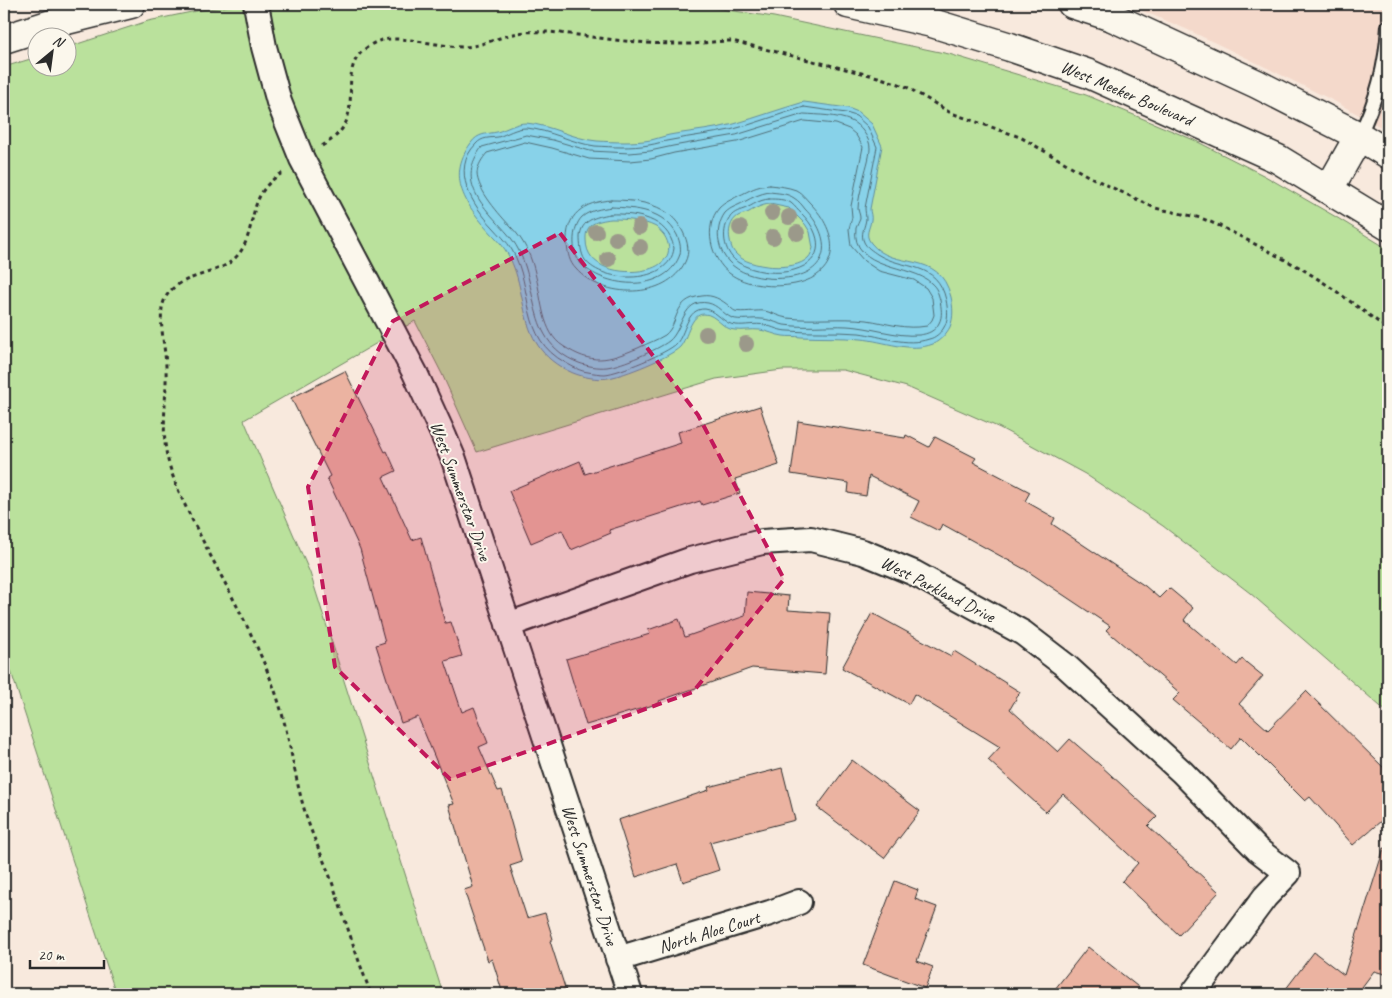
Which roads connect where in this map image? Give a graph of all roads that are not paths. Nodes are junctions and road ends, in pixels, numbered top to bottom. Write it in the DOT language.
graph roads {
  1 [pos="131,4"];
  2 [pos="256,4"];
  3 [pos="848,4"];
  4 [pos="1072,4"];
  5 [pos="1388,26"];
  6 [pos="4,39"];
  7 [pos="1359,136"];
  8 [pos="1388,154"];
  9 [pos="1329,189"];
  10 [pos="1388,226"];
  11 [pos="508,625"];
  12 [pos="800,902"];
  13 [pos="618,959"];
  14 [pos="630,994"];
  15 [pos="1193,994"];
  1 -- 6 [label="main road"];
  2 -- 11 [label="street, West Summerstar Drive"];
  3 -- 9 [label="main road, West Meeker Boulevard"];
  4 -- 7 [label="main road"];
  5 -- 7 [label="lane"];
  7 -- 8 [label="main road"];
  7 -- 9 [label="main road"];
  9 -- 10 [label="main road, West Meeker Boulevard"];
  11 -- 13 [label="street, West Summerstar Drive"];
  11 -- 15 [label="street, West Parkland Drive"];
  12 -- 13 [label="street, North Aloe Court"];
  13 -- 14 [label="street, West Summerstar Drive"];
}
